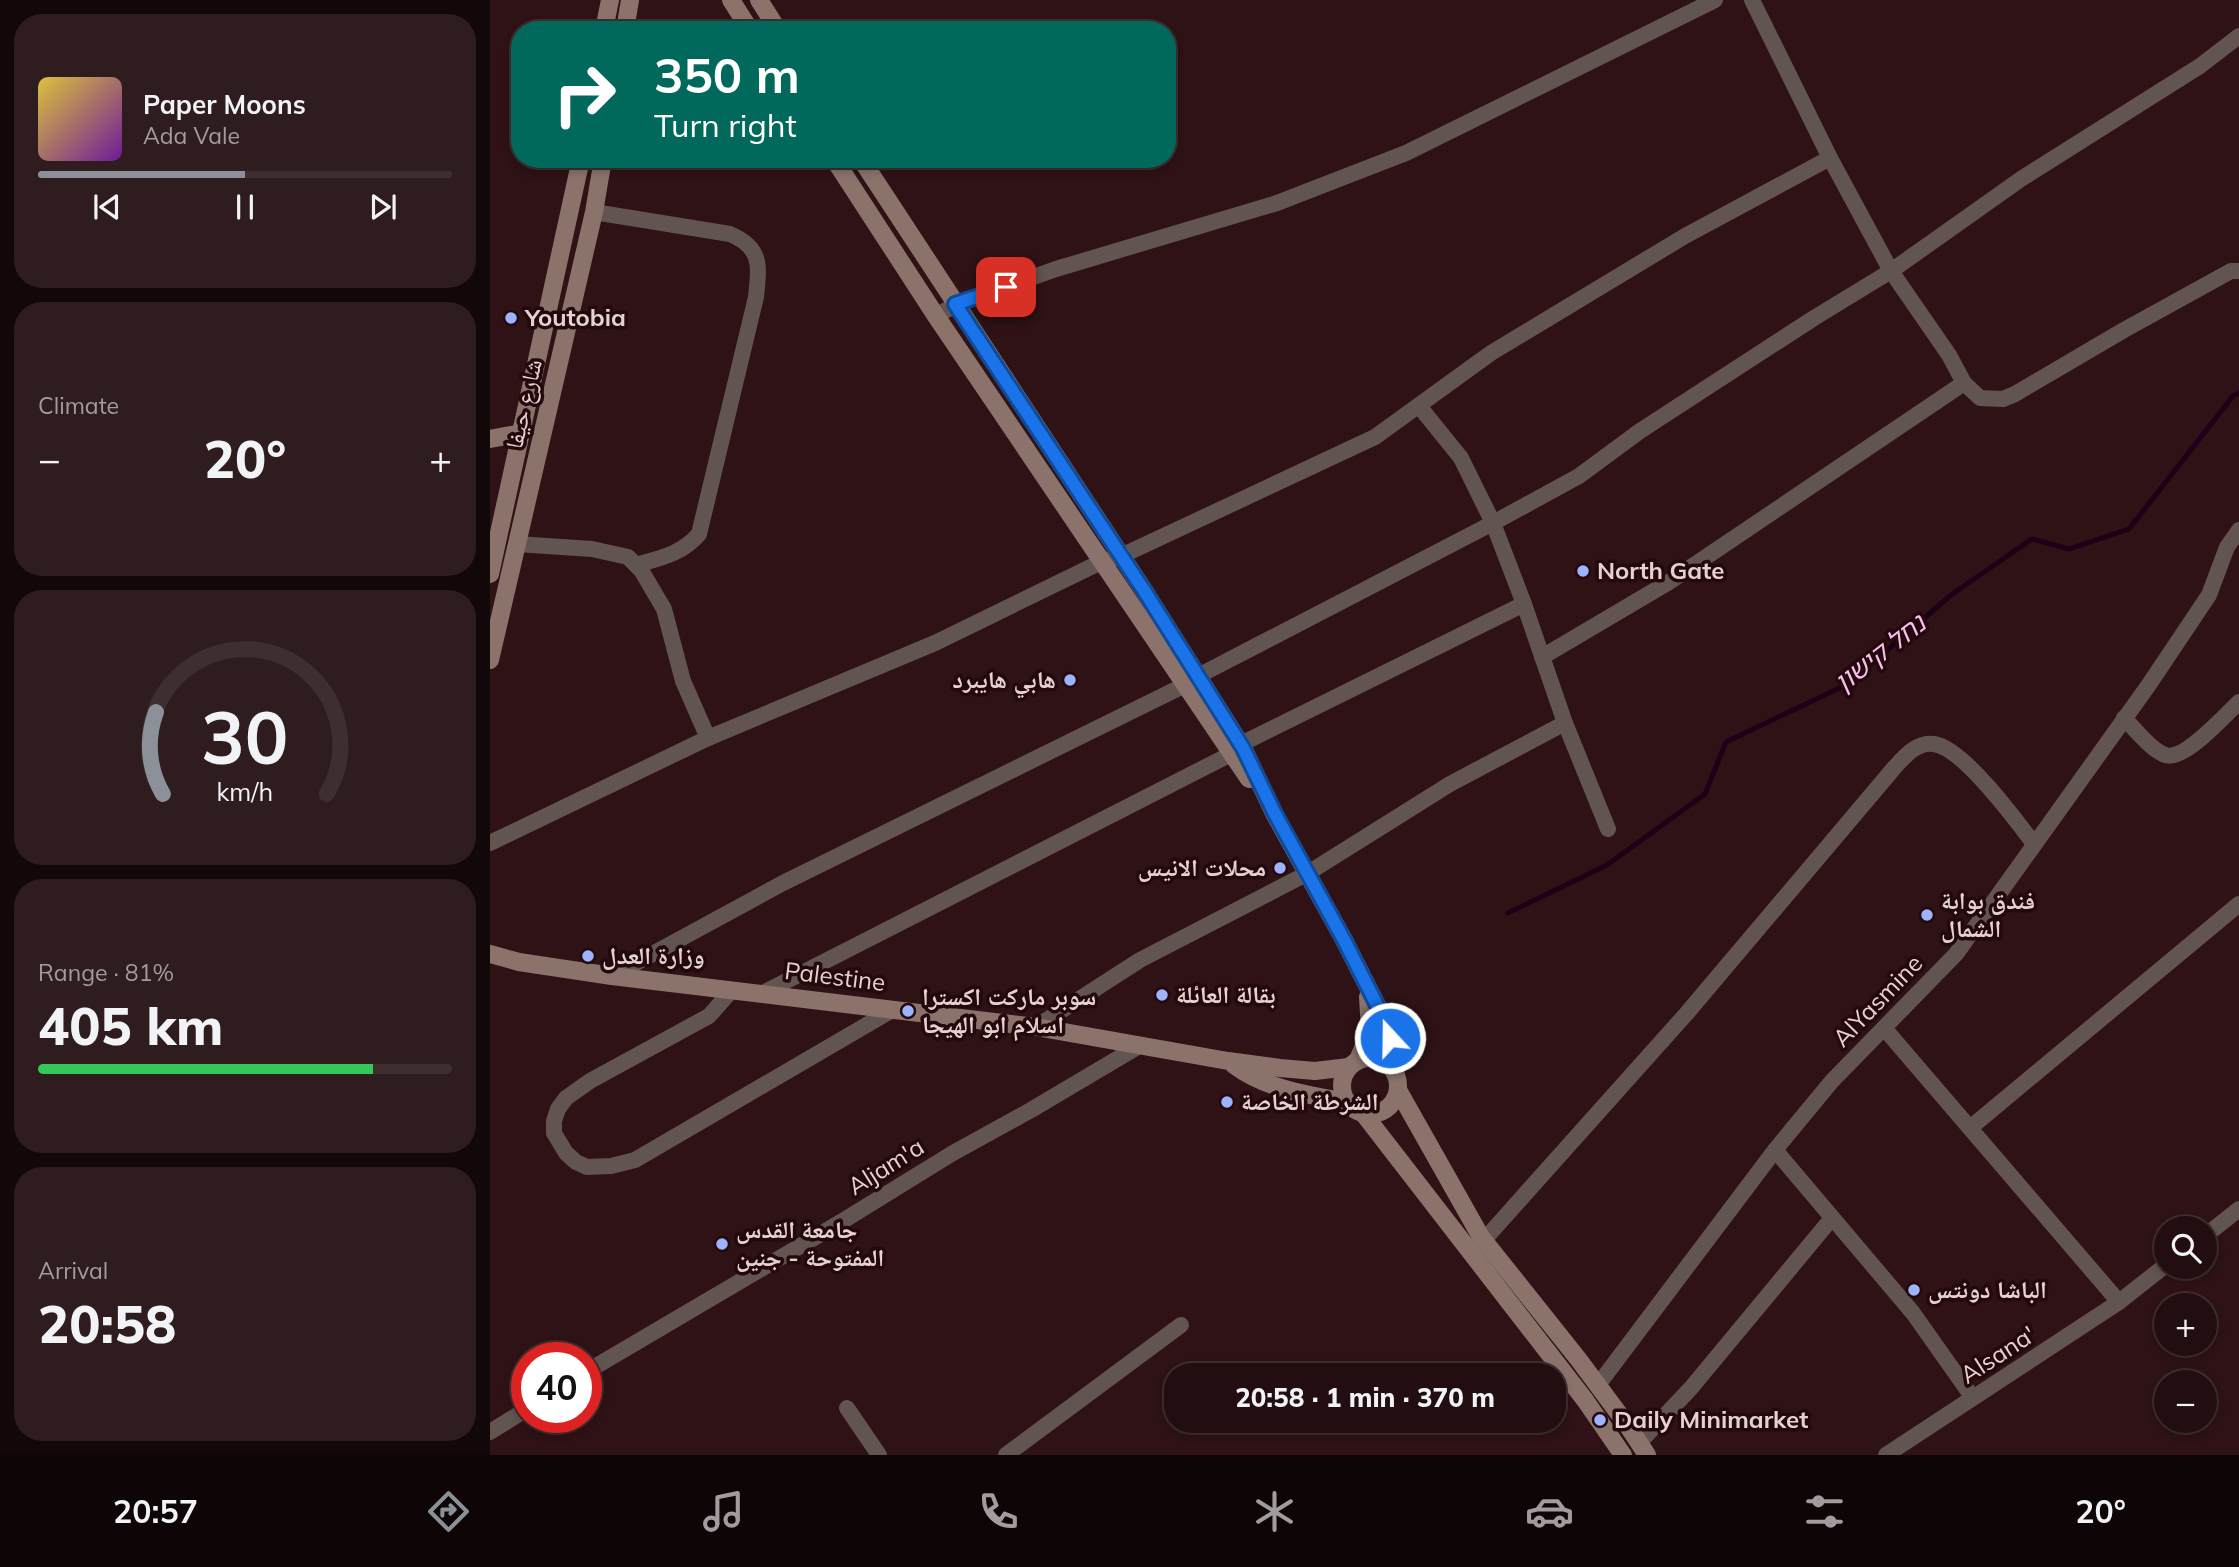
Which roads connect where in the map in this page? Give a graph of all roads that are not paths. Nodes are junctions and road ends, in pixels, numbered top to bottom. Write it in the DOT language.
graph roads {
  1 [pos="610,0"];
  2 [pos="630,0"];
  3 [pos="731,0"];
  4 [pos="759,0"];
  5 [pos="1714,0"];
  6 [pos="1752,0"];
  7 [pos="606,21"];
  8 [pos="626,21"];
  9 [pos="744,21"];
  10 [pos="772,21"];
  11 [pos="2239,36"];
  12 [pos="1830,158"];
  13 [pos="579,168"];
  14 [pos="601,168"];
  15 [pos="840,168"];
  16 [pos="867,168"];
  17 [pos="594,212"];
  18 [pos="1891,271"];
  19 [pos="2239,271"];
  20 [pos="955,304"];
  21 [pos="936,316"];
  22 [pos="1964,383"];
  23 [pos="1419,406"];
  24 [pos="522,433"];
  25 [pos="490,439"];
  26 [pos="1493,523"];
  27 [pos="2239,530"];
  28 [pos="517,544"];
  29 [pos="1121,556"];
  30 [pos="1103,561"];
  31 [pos="636,565"];
  32 [pos="490,574"];
  33 [pos="1524,604"];
  34 [pos="1542,657"];
  35 [pos="490,660"];
  36 [pos="1191,680"];
  37 [pos="2239,702"];
  38 [pos="2124,718"];
  39 [pos="1565,723"];
  40 [pos="708,738"];
  41 [pos="1236,749"];
  42 [pos="1608,829"];
  43 [pos="490,843"];
  44 [pos="2034,844"];
  45 [pos="1308,873"];
  46 [pos="2239,904"];
  47 [pos="490,954"];
  48 [pos="519,962"];
  49 [pos="490,965"];
  50 [pos="612,976"];
  51 [pos="1366,986"];
  52 [pos="731,991"];
  53 [pos="763,993"];
  54 [pos="894,1009"];
  55 [pos="1036,1027"];
  56 [pos="1884,1028"];
  57 [pos="1139,1046"];
  58 [pos="1228,1061"];
  59 [pos="1353,1064"];
  60 [pos="1397,1081"];
  61 [pos="1347,1102"];
  62 [pos="1363,1113"];
  63 [pos="1970,1128"];
  64 [pos="1775,1150"];
  65 [pos="2239,1209"];
  66 [pos="1832,1218"];
  67 [pos="2217,1226"];
  68 [pos="1483,1240"];
  69 [pos="2154,1274"];
  70 [pos="2119,1302"];
  71 [pos="1181,1325"];
  72 [pos="602,1363"];
  73 [pos="1598,1385"];
  74 [pos="1973,1398"];
  75 [pos="847,1408"];
  76 [pos="511,1419"];
  77 [pos="490,1432"];
  78 [pos="1643,1449"];
  79 [pos="879,1455"];
  80 [pos="1006,1455"];
  81 [pos="1623,1455"];
  82 [pos="1886,1455"];
  1 -- 7 [label="main road"];
  2 -- 8 [label="main road"];
  3 -- 9 [label="main road"];
  4 -- 10 [label="main road"];
  5 -- 20 [label="street"];
  6 -- 12 [label="street"];
  11 -- 18 [label="street"];
  12 -- 18 [label="street"];
  12 -- 23 [label="street"];
  13 -- 24 [label="main road"];
  14 -- 17 [label="main road, شارع حيفا"];
  15 -- 21 [label="main road"];
  16 -- 20 [label="main road"];
  17 -- 28 [label="main road, شارع حيفا"];
  17 -- 31 [label="street"];
  18 -- 22 [label="street"];
  18 -- 26 [label="street"];
  19 -- 22 [label="street"];
  20 -- 21 [label="street"];
  20 -- 29 [label="main road"];
  21 -- 30 [label="main road"];
  22 -- 34 [label="street"];
  23 -- 26 [label="street"];
  23 -- 29 [label="street"];
  24 -- 25 [label="main road"];
  24 -- 32 [label="main road"];
  26 -- 33 [label="street"];
  26 -- 36 [label="street"];
  27 -- 38 [label="street, AlYasmine"];
  28 -- 31 [label="street"];
  28 -- 35 [label="main road, شارع حيفا"];
  29 -- 30 [label="street"];
  29 -- 36 [label="main road"];
  30 -- 36 [label="main road"];
  30 -- 40 [label="street"];
  31 -- 40 [label="street"];
  33 -- 34 [label="street"];
  33 -- 41 [label="street"];
  34 -- 39 [label="street"];
  36 -- 41 [label="main road"];
  36 -- 50 [label="street"];
  37 -- 38 [label="street"];
  38 -- 44 [label="street, AlYasmine"];
  39 -- 42 [label="street"];
  39 -- 45 [label="street"];
  40 -- 43 [label="street"];
  41 -- 45 [label="main road"];
  41 -- 53 [label="street"];
  44 -- 56 [label="street, AlYasmine"];
  44 -- 68 [label="street"];
  45 -- 51 [label="main road"];
  45 -- 55 [label="street"];
  46 -- 63 [label="street"];
  47 -- 48 [label="main road"];
  48 -- 49 [label="main road"];
  48 -- 50 [label="main road, Palestine"];
  50 -- 52 [label="main road, Palestine"];
  51 -- 59 [label="main road"];
  51 -- 60 [label="main road"];
  52 -- 53 [label="main road, Palestine"];
  52 -- 54 [label="street"];
  53 -- 54 [label="main road, Palestine"];
  54 -- 55 [label="main road, Palestine"];
  55 -- 57 [label="main road, Palestine"];
  56 -- 63 [label="street"];
  56 -- 64 [label="street, AlYasmine"];
  57 -- 58 [label="main road, Palestine"];
  57 -- 72 [label="street, Aljam'a"];
  58 -- 59 [label="main road, Palestine"];
  58 -- 61 [label="main road"];
  59 -- 60 [label="main road"];
  59 -- 61 [label="main road"];
  60 -- 62 [label="main road"];
  60 -- 68 [label="main road"];
  61 -- 62 [label="main road"];
  62 -- 81 [label="main road"];
  63 -- 70 [label="street"];
  64 -- 66 [label="street"];
  64 -- 73 [label="street, AlYasmine"];
  65 -- 67 [label="street"];
  66 -- 74 [label="street"];
  66 -- 78 [label="street"];
  68 -- 73 [label="main road"];
  69 -- 70 [label="street, Alsana'"];
  70 -- 74 [label="street, Alsana'"];
  71 -- 80 [label="street"];
  73 -- 78 [label="main road"];
  74 -- 82 [label="street, Alsana'"];
  75 -- 79 [label="street"];
  76 -- 77 [label="street"];
}
